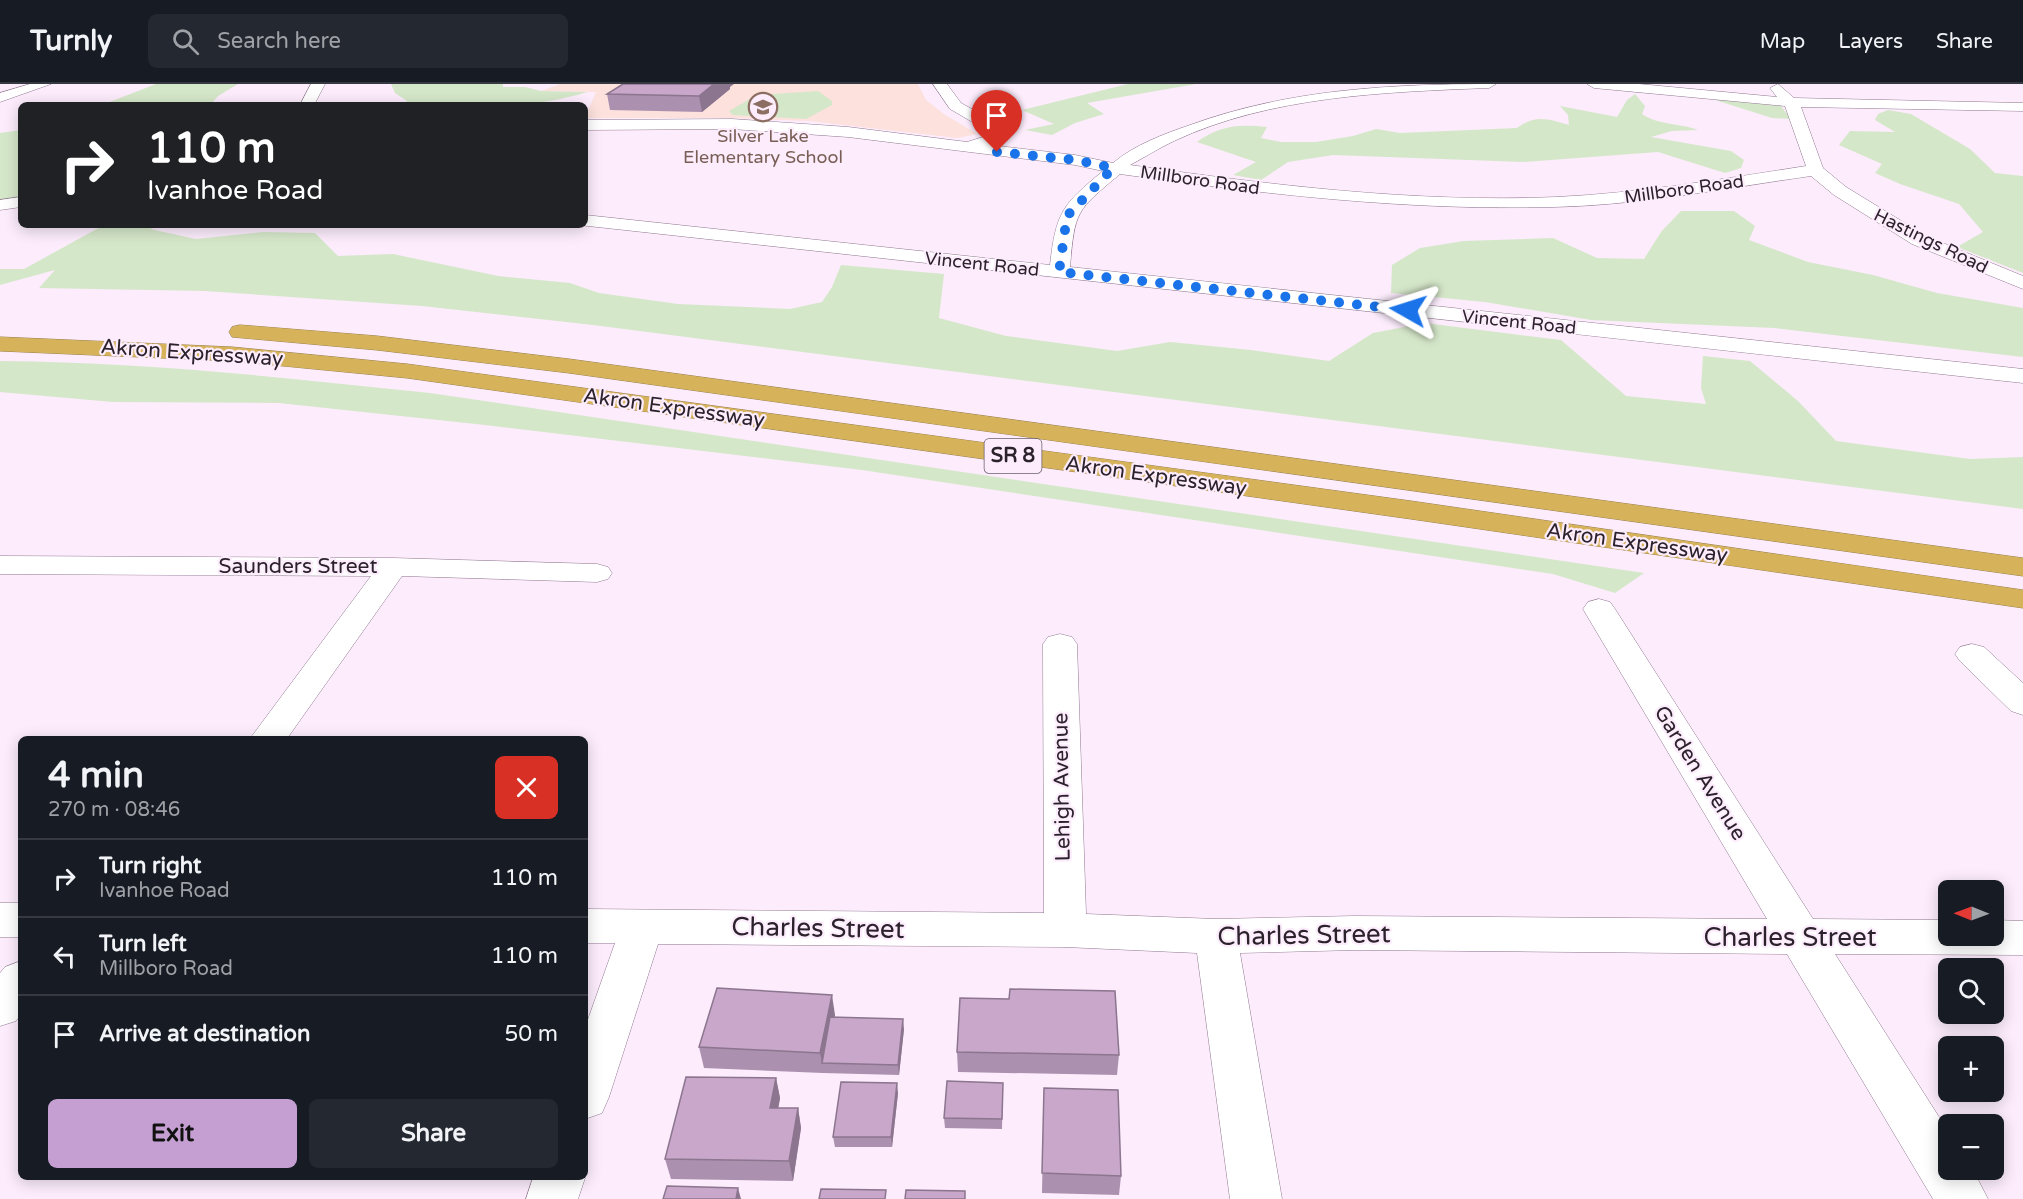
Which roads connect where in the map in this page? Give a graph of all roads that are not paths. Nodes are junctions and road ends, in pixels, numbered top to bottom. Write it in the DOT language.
graph roads {
  1 [pos="44,84"];
  2 [pos="318,84"];
  3 [pos="940,84"];
  4 [pos="1489,84"];
  5 [pos="1594,84"];
  6 [pos="1772,84"];
  7 [pos="1946,90"];
  8 [pos="1670,93"];
  9 [pos="0,98"];
  10 [pos="309,102"];
  11 [pos="1790,102"];
  12 [pos="1981,106"];
  13 [pos="2023,107"];
  14 [pos="1757,115"];
  15 [pos="2015,121"];
  16 [pos="588,125"];
  17 [pos="1007,133"];
  18 [pos="967,147"];
  19 [pos="1076,160"];
  20 [pos="1113,168"];
  21 [pos="1815,170"];
  22 [pos="18,202"];
  23 [pos="0,205"];
  24 [pos="588,221"];
  25 [pos="1059,272"];
  26 [pos="2023,283"];
  27 [pos="0,323"];
  28 [pos="0,344"];
  29 [pos="2023,376"];
  30 [pos="0,565"];
  31 [pos="393,567"];
  32 [pos="2023,567"];
  33 [pos="597,573"];
  34 [pos="2023,599"];
  35 [pos="1599,609"];
  36 [pos="1060,644"];
  37 [pos="1972,654"];
  38 [pos="2023,703"];
  39 [pos="270,736"];
  40 [pos="0,920"];
  41 [pos="18,920"];
  42 [pos="588,926"];
  43 [pos="642,927"];
  44 [pos="1065,930"];
  45 [pos="1216,936"];
  46 [pos="1801,937"];
  47 [pos="2023,939"];
  48 [pos="18,984"];
  49 [pos="0,1007"];
  50 [pos="588,1088"];
  51 [pos="558,1180"];
  52 [pos="552,1199"];
  53 [pos="1256,1199"];
  54 [pos="1962,1199"];
  1 -- 9 [label="street"];
  2 -- 10 [label="street"];
  3 -- 17 [label="street"];
  4 -- 20 [label="street"];
  5 -- 8 [label="street"];
  6 -- 11 [label="street"];
  7 -- 12 [label="street"];
  8 -- 11 [label="street"];
  8 -- 14 [label="street"];
  11 -- 12 [label="street"];
  11 -- 21 [label="street"];
  12 -- 13 [label="street"];
  12 -- 15 [label="street"];
  16 -- 18 [label="street, Millboro Road"];
  17 -- 18 [label="street"];
  17 -- 19 [label="street"];
  18 -- 19 [label="street, Millboro Road"];
  19 -- 20 [label="street, Millboro Road"];
  20 -- 21 [label="street, Millboro Road"];
  20 -- 25 [label="street"];
  21 -- 26 [label="street, Hastings Road"];
  22 -- 23 [label="street"];
  24 -- 25 [label="street, Vincent Road"];
  25 -- 29 [label="street, Vincent Road"];
  27 -- 32 [label="highway, Akron Expressway / SR 8"];
  28 -- 34 [label="highway, Akron Expressway / SR 8"];
  30 -- 31 [label="street, Saunders Street"];
  31 -- 33 [label="street, Saunders Street"];
  31 -- 39 [label="street"];
  35 -- 46 [label="street, Garden Avenue"];
  36 -- 44 [label="street, Lehigh Avenue"];
  37 -- 38 [label="street"];
  40 -- 41 [label="street"];
  42 -- 43 [label="street, Charles Street"];
  43 -- 44 [label="street, Charles Street"];
  43 -- 50 [label="street"];
  44 -- 45 [label="street, Charles Street"];
  45 -- 46 [label="street, Charles Street"];
  45 -- 53 [label="street"];
  46 -- 47 [label="street, Charles Street"];
  46 -- 54 [label="street, Garden Avenue"];
  48 -- 49 [label="street"];
  51 -- 52 [label="street"];
}
